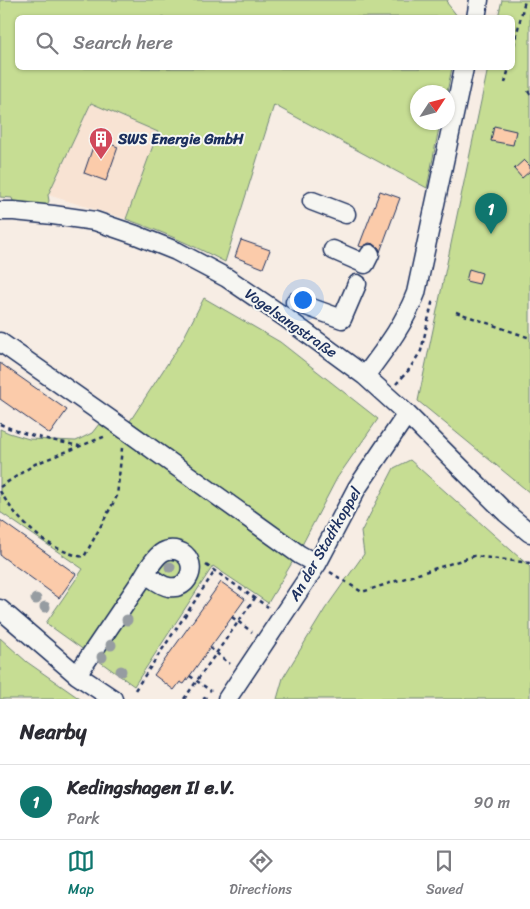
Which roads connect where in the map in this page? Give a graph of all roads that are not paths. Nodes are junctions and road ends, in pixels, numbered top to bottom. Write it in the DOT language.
graph roads {
  1 [pos="479,0"];
  2 [pos="476,15"];
  3 [pos="464,70"];
  4 [pos="312,202"];
  5 [pos="0,211"];
  6 [pos="346,214"];
  7 [pos="332,250"];
  8 [pos="370,254"];
  9 [pos="356,284"];
  10 [pos="286,318"];
  11 [pos="0,342"];
  12 [pos="365,376"];
  13 [pos="407,414"];
  14 [pos="530,533"];
  15 [pos="317,564"];
  16 [pos="146,574"];
  17 [pos="0,609"];
  18 [pos="78,675"];
  19 [pos="113,699"];
  20 [pos="227,699"];
  1 -- 2 [label="street"];
  3 -- 12 [label="street"];
  4 -- 6 [label="street"];
  5 -- 10 [label="street, Vogelsangstraße"];
  7 -- 8 [label="street"];
  9 -- 10 [label="street"];
  10 -- 12 [label="street, Vogelsangstraße"];
  11 -- 15 [label="street"];
  12 -- 13 [label="street, Vogelsangstraße"];
  13 -- 14 [label="street, Vogelsangstraße"];
  13 -- 15 [label="street, An der Stadtkoppel"];
  15 -- 20 [label="street, An der Stadtkoppel"];
  16 -- 16 [label="street"];
  16 -- 18 [label="street"];
  17 -- 18 [label="street"];
  18 -- 19 [label="street"];
}
